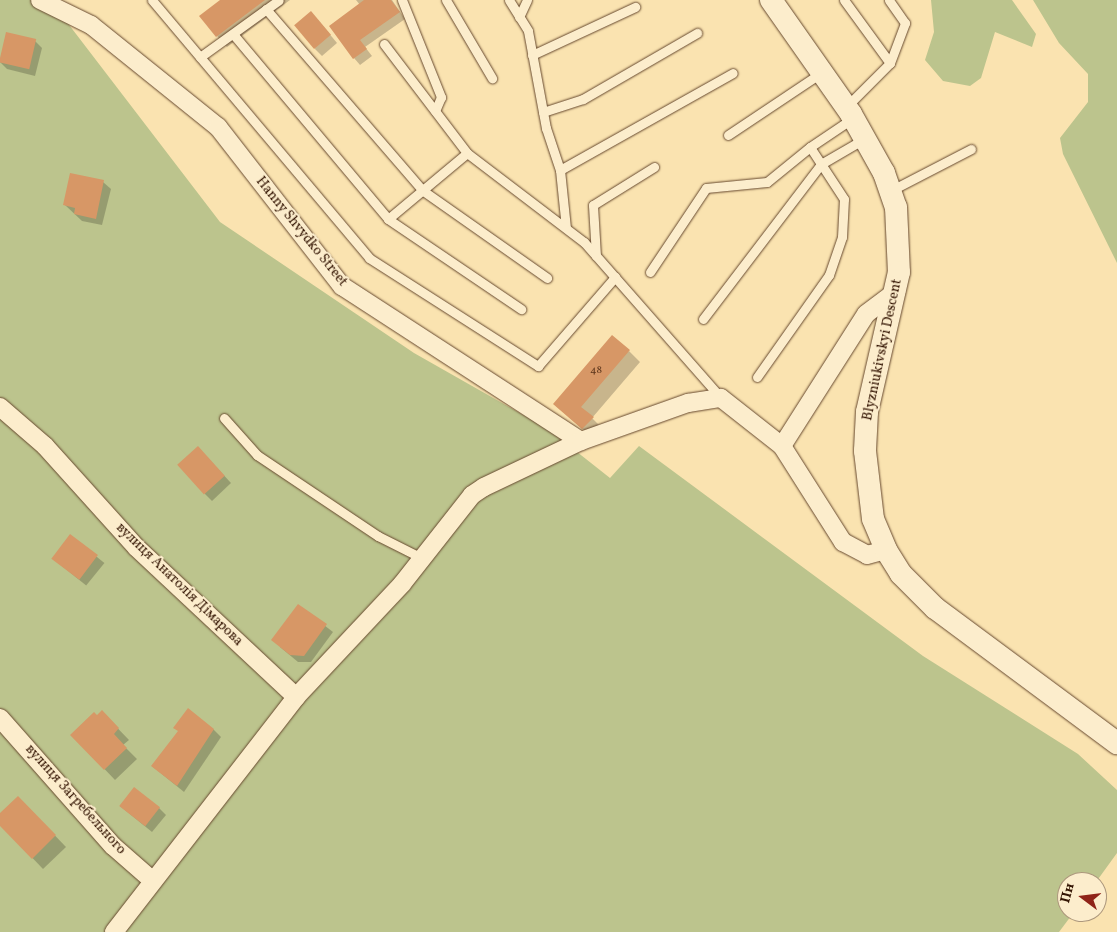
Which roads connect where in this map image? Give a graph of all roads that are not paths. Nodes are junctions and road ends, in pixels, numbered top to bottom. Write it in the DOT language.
graph roads {
  1 [pos="40,0"];
  2 [pos="152,0"];
  3 [pos="278,0"];
  4 [pos="402,0"];
  5 [pos="446,0"];
  6 [pos="509,0"];
  7 [pos="527,0"];
  8 [pos="770,0"];
  9 [pos="844,0"];
  10 [pos="889,0"];
  11 [pos="635,7"];
  12 [pos="266,9"];
  13 [pos="519,17"];
  14 [pos="697,33"];
  15 [pos="233,34"];
  16 [pos="384,44"];
  17 [pos="532,55"];
  18 [pos="200,57"];
  19 [pos="890,63"];
  20 [pos="822,72"];
  21 [pos="733,73"];
  22 [pos="492,78"];
  23 [pos="435,111"];
  24 [pos="543,112"];
  25 [pos="850,112"];
  26 [pos="728,135"];
  27 [pos="865,138"];
  28 [pos="810,147"];
  29 [pos="971,150"];
  30 [pos="467,153"];
  31 [pos="821,164"];
  32 [pos="654,166"];
  33 [pos="560,170"];
  34 [pos="422,190"];
  35 [pos="892,190"];
  36 [pos="388,219"];
  37 [pos="566,228"];
  38 [pos="596,256"];
  39 [pos="650,272"];
  40 [pos="615,277"];
  41 [pos="547,278"];
  42 [pos="896,291"];
  43 [pos="521,309"];
  44 [pos="703,319"];
  45 [pos="758,377"];
  46 [pos="721,398"];
  47 [pos="0,407"];
  48 [pos="224,418"];
  49 [pos="582,441"];
  50 [pos="782,446"];
  51 [pos="886,550"];
  52 [pos="422,558"];
  53 [pos="296,697"];
  54 [pos="0,718"];
  55 [pos="1117,743"];
  56 [pos="152,880"];
  57 [pos="114,932"];
  1 -- 49 [label="street, Hanny Shvydko Street"];
  2 -- 18 [label="lane"];
  3 -- 12 [label="lane"];
  4 -- 23 [label="lane"];
  5 -- 22 [label="lane"];
  6 -- 13 [label="lane"];
  7 -- 13 [label="lane"];
  8 -- 20 [label="street, Blyzniukivskyi Descent"];
  9 -- 19 [label="lane"];
  10 -- 19 [label="lane"];
  11 -- 17 [label="lane"];
  12 -- 15 [label="lane"];
  12 -- 34 [label="lane"];
  13 -- 17 [label="lane"];
  14 -- 24 [label="lane"];
  15 -- 18 [label="lane"];
  15 -- 36 [label="lane"];
  16 -- 23 [label="lane"];
  17 -- 24 [label="lane"];
  18 -- 40 [label="lane"];
  19 -- 25 [label="lane"];
  20 -- 25 [label="street, Blyzniukivskyi Descent"];
  20 -- 26 [label="lane"];
  21 -- 33 [label="lane"];
  23 -- 30 [label="lane"];
  24 -- 33 [label="lane"];
  25 -- 27 [label="street, Blyzniukivskyi Descent"];
  25 -- 28 [label="lane"];
  27 -- 31 [label="lane"];
  27 -- 35 [label="street, Blyzniukivskyi Descent"];
  28 -- 31 [label="lane"];
  28 -- 39 [label="lane"];
  29 -- 35 [label="lane"];
  30 -- 34 [label="lane"];
  30 -- 37 [label="lane"];
  31 -- 44 [label="lane"];
  31 -- 45 [label="lane"];
  32 -- 38 [label="lane"];
  33 -- 37 [label="lane"];
  34 -- 36 [label="lane"];
  34 -- 41 [label="lane"];
  35 -- 42 [label="street, Blyzniukivskyi Descent"];
  36 -- 43 [label="lane"];
  37 -- 38 [label="lane"];
  38 -- 40 [label="lane"];
  40 -- 46 [label="lane"];
  42 -- 50 [label="street"];
  42 -- 51 [label="street, Blyzniukivskyi Descent"];
  46 -- 49 [label="street"];
  46 -- 50 [label="street"];
  47 -- 53 [label="street, вулиця Анатолія Дімарова"];
  48 -- 52 [label="lane"];
  49 -- 52 [label="street"];
  50 -- 51 [label="street"];
  51 -- 55 [label="street, Blyzniukivskyi Descent"];
  52 -- 53 [label="street"];
  53 -- 56 [label="street"];
  54 -- 56 [label="street, вулиця Загребельного"];
  56 -- 57 [label="street"];
}
